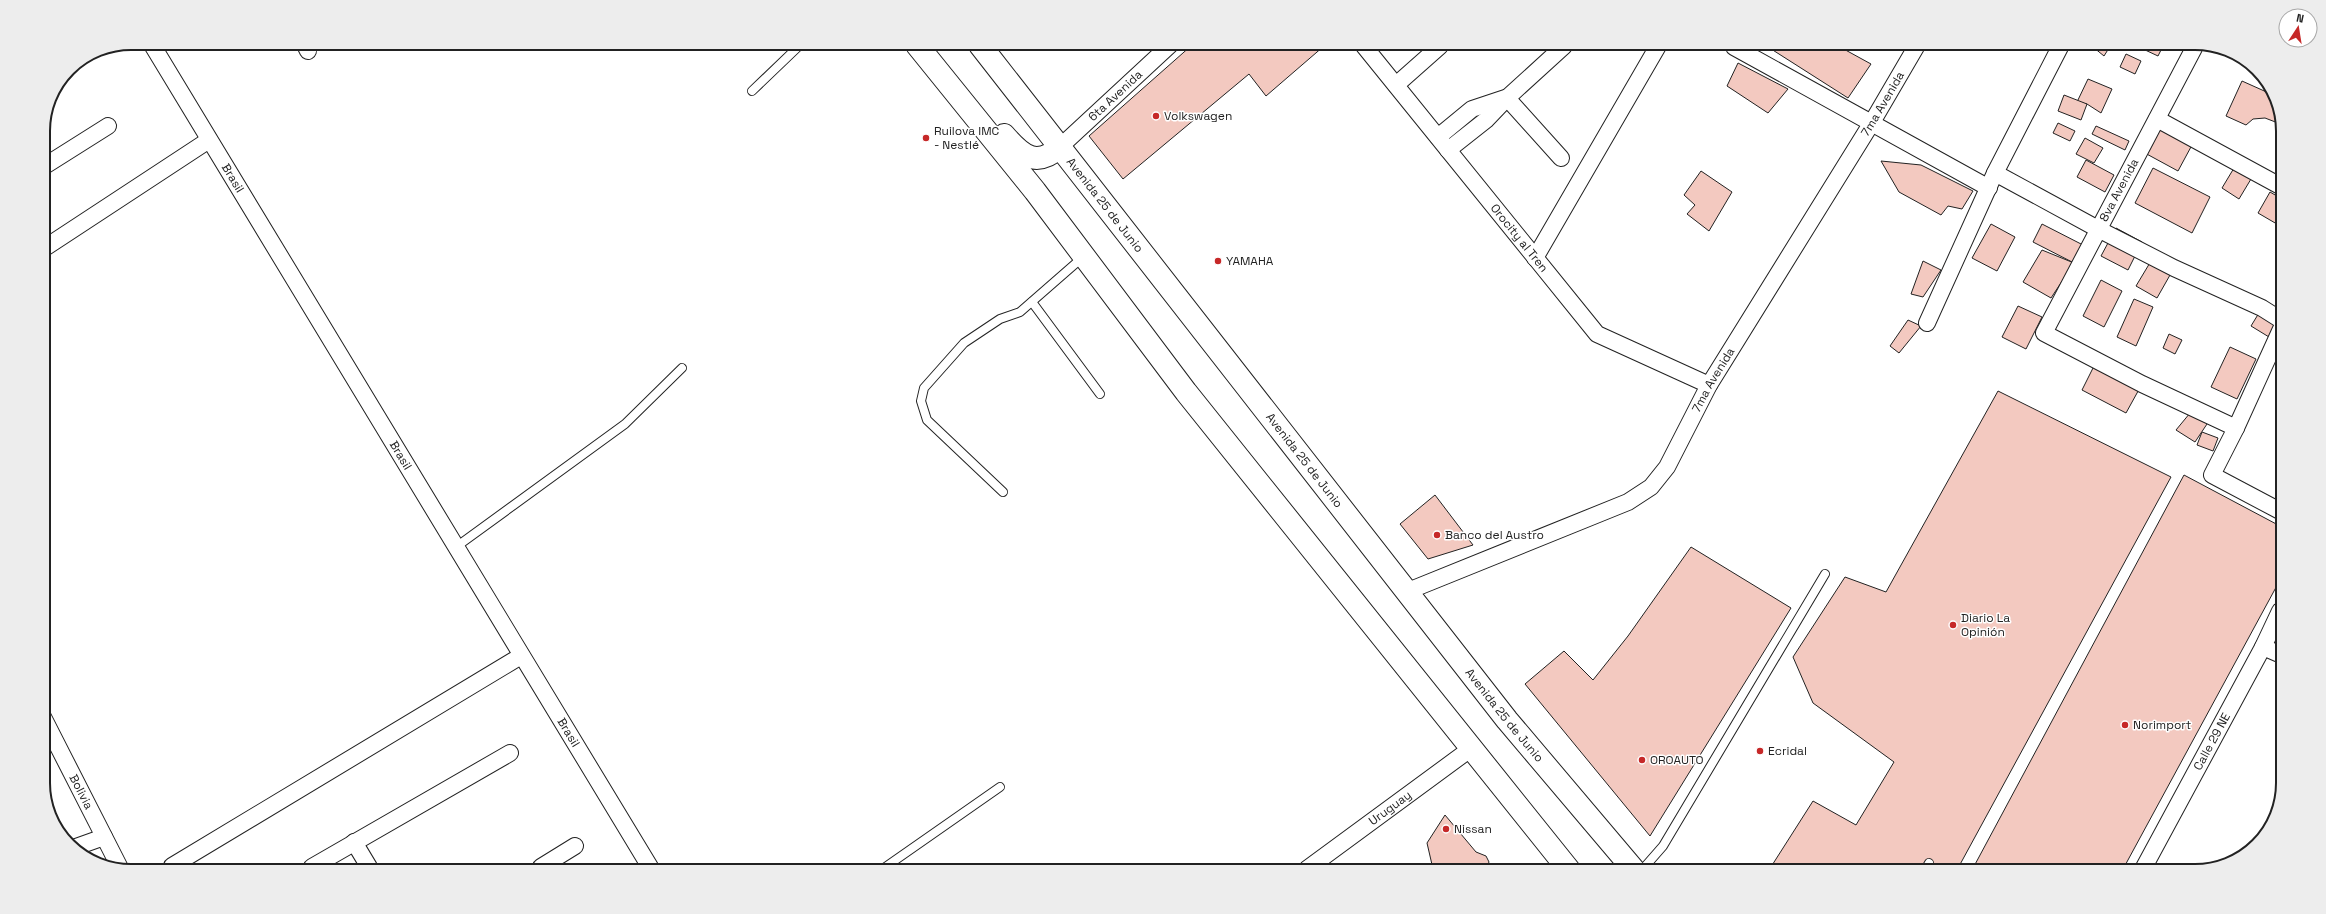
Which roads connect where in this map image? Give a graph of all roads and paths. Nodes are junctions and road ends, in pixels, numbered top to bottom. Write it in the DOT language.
graph roads {
  1 [pos="155,50"];
  2 [pos="794,50"];
  3 [pos="920,50"];
  4 [pos="921,50"];
  5 [pos="984,50"];
  6 [pos="1165,50"];
  7 [pos="1367,50"];
  8 [pos="1435,50"];
  9 [pos="1560,50"];
  10 [pos="1656,50"];
  11 [pos="1739,50"];
  12 [pos="1914,50"];
  13 [pos="2058,50"];
  14 [pos="2193,50"];
  15 [pos="1396,85"];
  16 [pos="752,91"];
  17 [pos="1507,98"];
  18 [pos="2156,119"];
  19 [pos="1871,124"];
  20 [pos="108,126"];
  21 [pos="1438,137"];
  22 [pos="209,140"];
  23 [pos="1061,146"];
  24 [pos="1448,150"];
  25 [pos="1560,158"];
  26 [pos="50,163"];
  27 [pos="1995,173"];
  28 [pos="2276,184"];
  29 [pos="1989,188"];
  30 [pos="2098,229"];
  31 [pos="50,244"];
  32 [pos="1084,256"];
  33 [pos="1535,258"];
  34 [pos="1032,302"];
  35 [pos="2276,316"];
  36 [pos="1927,323"];
  37 [pos="2276,340"];
  38 [pos="682,368"];
  39 [pos="1709,385"];
  40 [pos="1100,394"];
  41 [pos="2236,428"];
  42 [pos="1003,492"];
  43 [pos="2276,509"];
  44 [pos="456,547"];
  45 [pos="1825,574"];
  46 [pos="1408,591"];
  47 [pos="2276,619"];
  48 [pos="2263,647"];
  49 [pos="2276,653"];
  50 [pos="522,656"];
  51 [pos="50,731"];
  52 [pos="1472,747"];
  53 [pos="510,753"];
  54 [pos="1000,786"];
  55 [pos="104,837"];
  56 [pos="354,842"];
  57 [pos="80,845"];
  58 [pos="575,846"];
  59 [pos="117,862"];
  60 [pos="175,864"];
  61 [pos="317,864"];
  62 [pos="367,864"];
  63 [pos="546,864"];
  64 [pos="648,864"];
  65 [pos="890,864"];
  66 [pos="1314,864"];
  67 [pos="1564,864"];
  68 [pos="1629,864"];
  69 [pos="1647,864"];
  70 [pos="2146,864"];
  1 -- 22 [label="street, Brasil"];
  2 -- 16 [label="lane"];
  3 -- 32 [label="main road"];
  4 -- 23 [label="main road"];
  5 -- 23 [label="main road, Avenida 25 de Junio"];
  6 -- 23 [label="street, 6ta Avenida"];
  7 -- 15 [label="street, Orocity al Tren"];
  8 -- 15 [label="street"];
  9 -- 17 [label="street"];
  10 -- 33 [label="street"];
  11 -- 19 [label="street"];
  12 -- 19 [label="street, 7ma Avenida"];
  13 -- 27 [label="street"];
  14 -- 18 [label="street, 8va Avenida"];
  15 -- 21 [label="street, Orocity al Tren"];
  17 -- 21 [label="street"];
  17 -- 24 [label="street"];
  17 -- 25 [label="street"];
  18 -- 28 [label="street"];
  18 -- 30 [label="street, 8va Avenida"];
  19 -- 29 [label="street"];
  19 -- 39 [label="street, 7ma Avenida"];
  20 -- 26 [label="street"];
  21 -- 24 [label="street, Orocity al Tren"];
  22 -- 31 [label="street"];
  22 -- 44 [label="street, Brasil"];
  23 -- 46 [label="main road, Avenida 25 de Junio"];
  24 -- 33 [label="street, Orocity al Tren"];
  27 -- 29 [label="street"];
  27 -- 30 [label="street"];
  29 -- 36 [label="street"];
  30 -- 35 [label="street"];
  30 -- 41 [label="street, 8va Avenida"];
  32 -- 34 [label="lane"];
  32 -- 52 [label="main road"];
  33 -- 39 [label="street, Orocity al Tren"];
  34 -- 40 [label="lane"];
  34 -- 42 [label="lane"];
  37 -- 41 [label="street"];
  38 -- 44 [label="lane"];
  39 -- 46 [label="street, 7ma Avenida"];
  41 -- 43 [label="street"];
  44 -- 50 [label="street, Brasil"];
  45 -- 69 [label="lane"];
  46 -- 68 [label="main road, Avenida 25 de Junio"];
  47 -- 48 [label="street, Calle 29 NE"];
  48 -- 49 [label="street"];
  48 -- 70 [label="street, Calle 29 NE"];
  50 -- 60 [label="street"];
  50 -- 64 [label="street, Brasil"];
  51 -- 55 [label="street, Bolivia"];
  52 -- 66 [label="street, Uruguay"];
  52 -- 67 [label="main road"];
  53 -- 56 [label="street"];
  54 -- 65 [label="lane"];
  55 -- 57 [label="street"];
  55 -- 59 [label="street, Bolivia"];
  56 -- 61 [label="street"];
  56 -- 62 [label="street"];
  58 -- 63 [label="street"];
}
